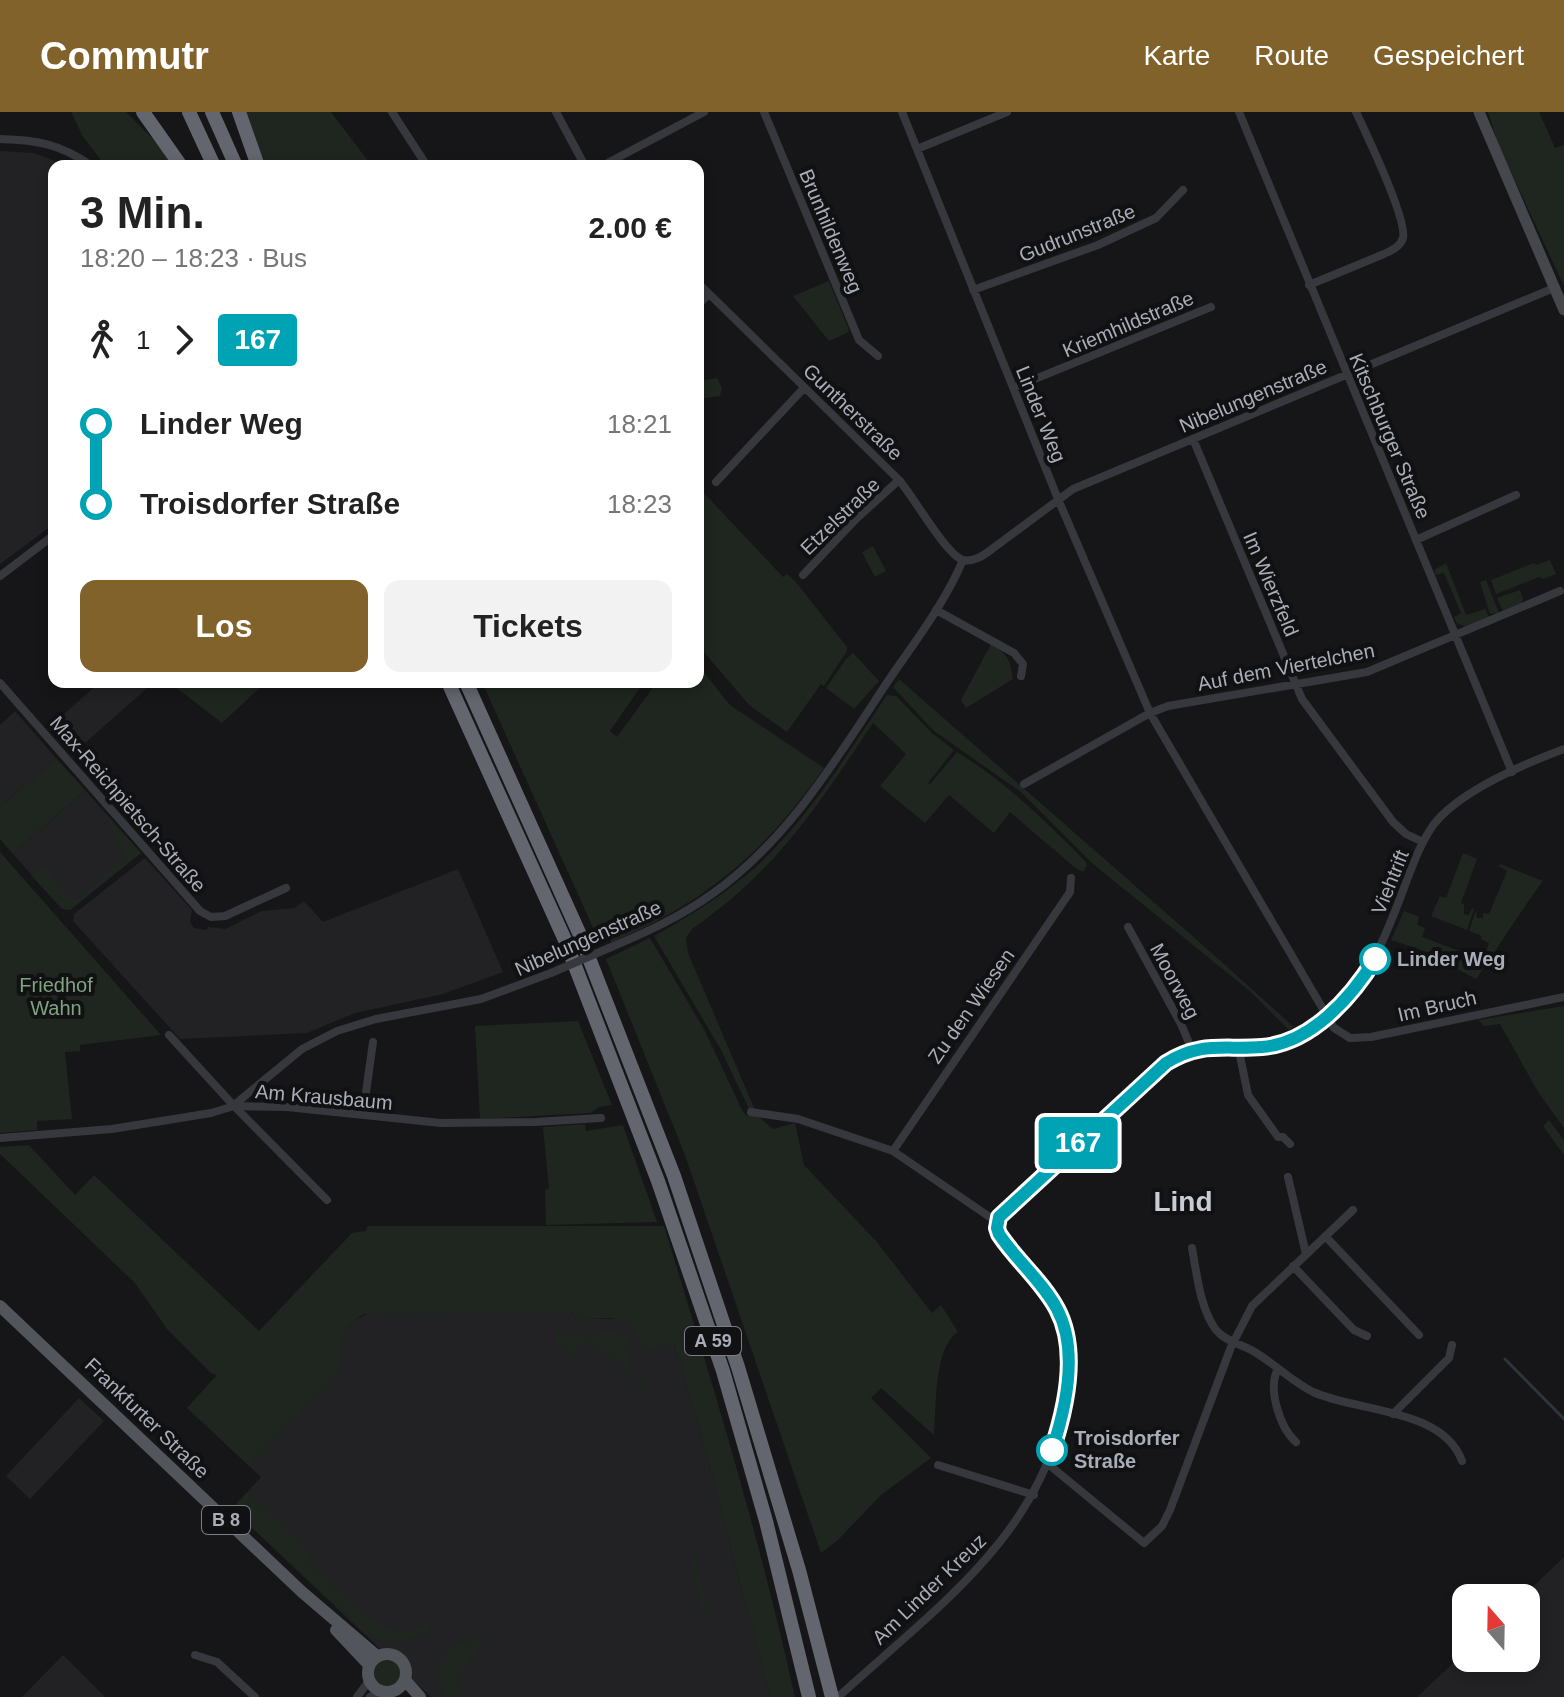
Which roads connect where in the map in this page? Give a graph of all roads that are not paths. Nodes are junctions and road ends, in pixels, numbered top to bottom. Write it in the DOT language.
graph roads {
  1 [pos="143,112"];
  2 [pos="189,112"];
  3 [pos="212,112"];
  4 [pos="239,112"];
  5 [pos="392,112"];
  6 [pos="556,112"];
  7 [pos="704,112"];
  8 [pos="764,112"];
  9 [pos="902,112"];
  10 [pos="1007,112"];
  11 [pos="1239,112"];
  12 [pos="1356,112"];
  13 [pos="1479,112"];
  14 [pos="0,139"];
  15 [pos="917,149"];
  16 [pos="83,160"];
  17 [pos="177,160"];
  18 [pos="211,160"];
  19 [pos="233,160"];
  20 [pos="256,160"];
  21 [pos="423,160"];
  22 [pos="582,160"];
  23 [pos="613,160"];
  24 [pos="1183,190"];
  25 [pos="1309,285"];
  26 [pos="1554,288"];
  27 [pos="704,289"];
  28 [pos="973,290"];
  29 [pos="709,294"];
  30 [pos="704,299"];
  31 [pos="1211,307"];
  32 [pos="1564,310"];
  33 [pos="878,356"];
  34 [pos="1347,375"];
  35 [pos="804,388"];
  36 [pos="1013,388"];
  37 [pos="1193,439"];
  38 [pos="899,480"];
  39 [pos="716,482"];
  40 [pos="1516,495"];
  41 [pos="1058,499"];
  42 [pos="48,540"];
  43 [pos="1416,540"];
  44 [pos="963,560"];
  45 [pos="803,575"];
  46 [pos="0,576"];
  47 [pos="1560,591"];
  48 [pos="936,610"];
  49 [pos="1456,636"];
  50 [pos="1021,676"];
  51 [pos="0,683"];
  52 [pos="1295,685"];
  53 [pos="451,688"];
  54 [pos="469,688"];
  55 [pos="1150,713"];
  56 [pos="1564,749"];
  57 [pos="1512,772"];
  58 [pos="1024,784"];
  59 [pos="1423,842"];
  60 [pos="1071,878"];
  61 [pos="286,888"];
  62 [pos="1128,927"];
  63 [pos="1564,997"];
  64 [pos="1327,1016"];
  65 [pos="169,1035"];
  66 [pos="373,1042"];
  67 [pos="1238,1046"];
  68 [pos="1192,1050"];
  69 [pos="234,1106"];
  70 [pos="751,1112"];
  71 [pos="363,1114"];
  72 [pos="601,1118"];
  73 [pos="0,1138"];
  74 [pos="1290,1144"];
  75 [pos="893,1151"];
  76 [pos="1288,1177"];
  77 [pos="327,1200"];
  78 [pos="1353,1210"];
  79 [pos="997,1222"];
  80 [pos="1326,1237"];
  81 [pos="1192,1248"];
  82 [pos="1306,1254"];
  83 [pos="1293,1266"];
  84 [pos="0,1306"];
  85 [pos="1419,1335"];
  86 [pos="1367,1336"];
  87 [pos="1234,1342"];
  88 [pos="1452,1345"];
  89 [pos="1278,1369"];
  90 [pos="1393,1414"];
  91 [pos="1296,1442"];
  92 [pos="1462,1461"];
  93 [pos="1048,1464"];
  94 [pos="938,1465"];
  95 [pos="1034,1495"];
  96 [pos="195,1655"];
  97 [pos="373,1661"];
  98 [pos="405,1680"];
  99 [pos="369,1681"];
  100 [pos="830,1691"];
  101 [pos="375,1694"];
  102 [pos="400,1694"];
  103 [pos="255,1697"];
  104 [pos="357,1697"];
  105 [pos="420,1697"];
  106 [pos="809,1697"];
  107 [pos="838,1697"];
  1 -- 17 [label="highway"];
  2 -- 18 [label="highway"];
  3 -- 19 [label="highway"];
  4 -- 20 [label="highway"];
  5 -- 21 [label="street"];
  6 -- 22 [label="street"];
  7 -- 23 [label="street"];
  8 -- 33 [label="street, Brunhildenweg"];
  9 -- 15 [label="street, Linder Weg"];
  10 -- 15 [label="street"];
  11 -- 25 [label="street, Kitschburger Straße"];
  12 -- 25 [label="street"];
  13 -- 26 [label="street"];
  14 -- 16 [label="street"];
  15 -- 28 [label="street, Linder Weg"];
  24 -- 28 [label="street, Gudrunstraße"];
  25 -- 34 [label="street, Kitschburger Straße"];
  26 -- 32 [label="street"];
  26 -- 34 [label="street, Nibelungenstraße"];
  27 -- 29 [label="street, Guntherstraße"];
  28 -- 36 [label="street, Linder Weg"];
  29 -- 30 [label="street"];
  29 -- 35 [label="street, Guntherstraße"];
  31 -- 36 [label="street, Kriemhildstraße"];
  34 -- 37 [label="street, Nibelungenstraße"];
  34 -- 43 [label="street, Kitschburger Straße"];
  35 -- 38 [label="street, Guntherstraße"];
  35 -- 39 [label="street"];
  36 -- 41 [label="street, Linder Weg"];
  37 -- 41 [label="street, Nibelungenstraße"];
  37 -- 52 [label="street, Im Wierzfeld"];
  38 -- 44 [label="street, Guntherstraße"];
  38 -- 45 [label="street, Etzelstraße"];
  40 -- 43 [label="street"];
  41 -- 44 [label="street, Nibelungenstraße"];
  41 -- 55 [label="street, Linder Weg"];
  42 -- 46 [label="street"];
  43 -- 49 [label="street, Kitschburger Straße"];
  44 -- 48 [label="street, Nibelungenstraße"];
  47 -- 49 [label="street, Auf dem Viertelchen"];
  48 -- 50 [label="street"];
  48 -- 69 [label="street, Nibelungenstraße, bridge"];
  49 -- 52 [label="street, Auf dem Viertelchen"];
  49 -- 57 [label="street, Kitschburger Straße"];
  51 -- 61 [label="street, Max-Reichpietsch-Straße"];
  52 -- 55 [label="street, Auf dem Viertelchen"];
  52 -- 59 [label="street, Im Wierzfeld"];
  53 -- 106 [label="highway, A 59"];
  54 -- 100 [label="highway, A 59"];
  55 -- 58 [label="street, Auf dem Viertelchen"];
  55 -- 64 [label="street, Linder Weg"];
  56 -- 57 [label="street, Viehtrift"];
  57 -- 59 [label="street, Viehtrift"];
  59 -- 64 [label="street, Viehtrift"];
  60 -- 75 [label="street, Zu den Wiesen"];
  62 -- 68 [label="street, Moorweg"];
  63 -- 64 [label="street, Im Bruch"];
  64 -- 67 [label="street, Viehtrift"];
  65 -- 69 [label="street"];
  66 -- 71 [label="street"];
  67 -- 68 [label="street, Viehtrift"];
  67 -- 74 [label="street"];
  68 -- 79 [label="street, Viehtrift"];
  69 -- 71 [label="street, Am Krausbaum"];
  69 -- 73 [label="street, Am Krausbaum"];
  69 -- 77 [label="street"];
  70 -- 75 [label="street, Am Linder Kreuz"];
  71 -- 72 [label="street, Am Krausbaum"];
  75 -- 79 [label="street, Am Linder Kreuz"];
  76 -- 82 [label="street"];
  78 -- 80 [label="street"];
  79 -- 93 [label="street, Am Linder Kreuz"];
  80 -- 82 [label="street"];
  80 -- 85 [label="street"];
  81 -- 87 [label="street"];
  82 -- 83 [label="street"];
  83 -- 86 [label="street"];
  83 -- 87 [label="street"];
  84 -- 97 [label="main road, Frankfurter Straße / B 8"];
  87 -- 89 [label="street"];
  87 -- 93 [label="street"];
  88 -- 90 [label="street"];
  89 -- 90 [label="street"];
  89 -- 91 [label="street"];
  90 -- 92 [label="street"];
  93 -- 95 [label="street, Am Linder Kreuz"];
  94 -- 95 [label="street"];
  95 -- 107 [label="street, Am Linder Kreuz"];
  96 -- 103 [label="street"];
  97 -- 98 [label="main road, B 8"];
  97 -- 99 [label="main road"];
  98 -- 102 [label="main road"];
  98 -- 105 [label="main road, B 8"];
  99 -- 101 [label="main road"];
  99 -- 104 [label="street"];
  101 -- 102 [label="main road"];
}
